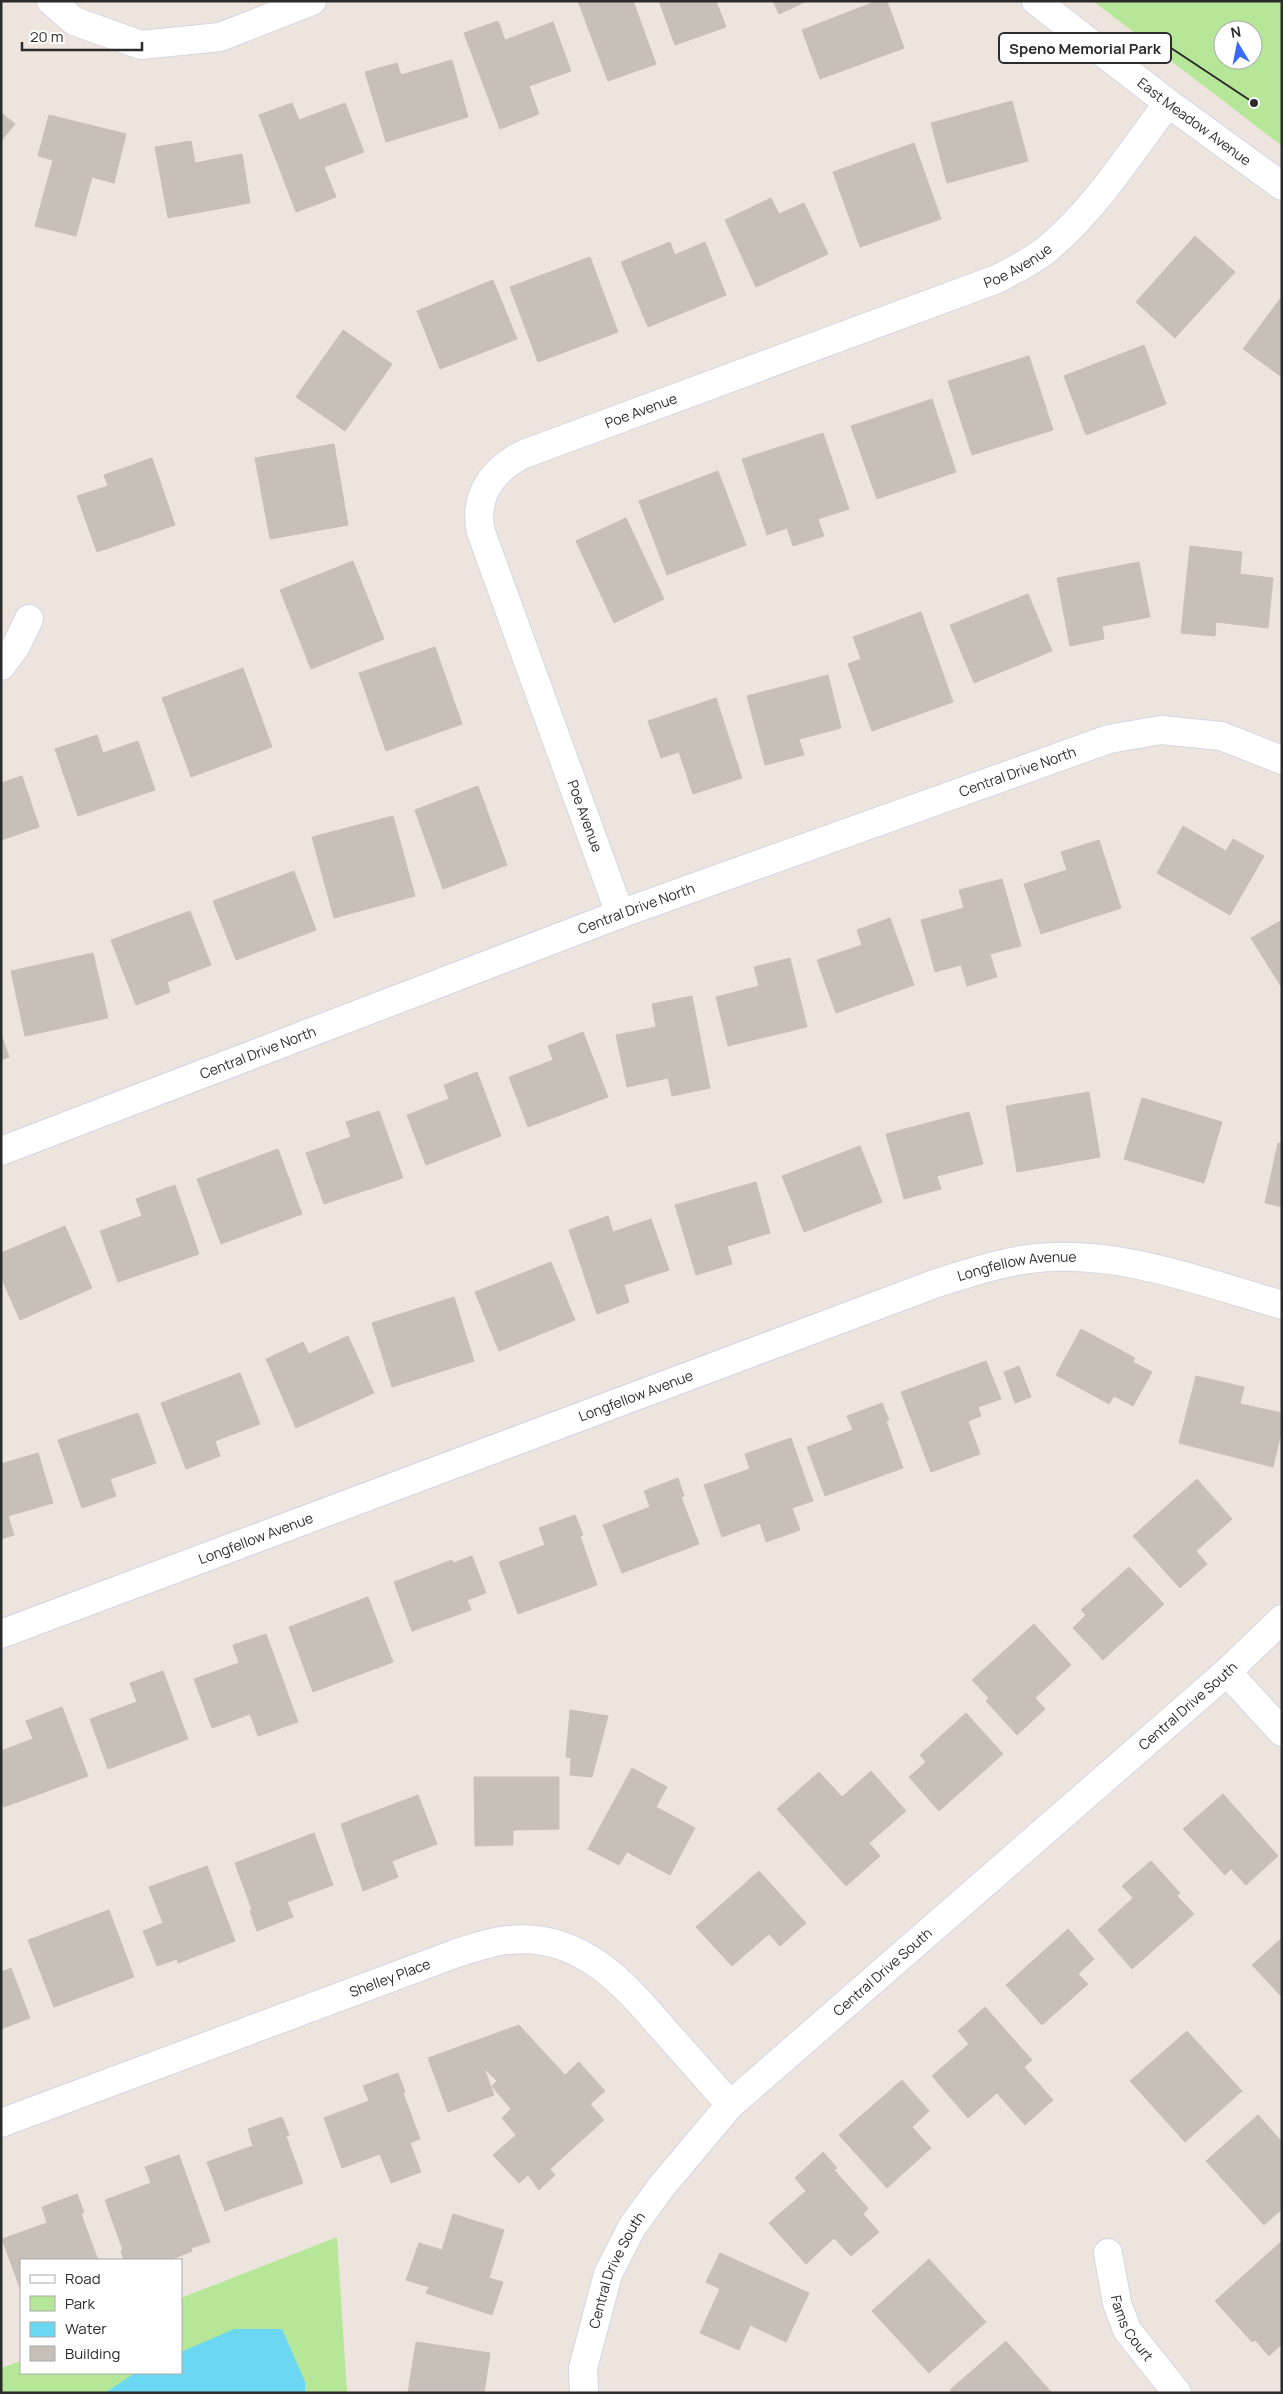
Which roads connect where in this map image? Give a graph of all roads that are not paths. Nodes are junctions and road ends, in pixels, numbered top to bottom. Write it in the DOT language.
graph roads {
  1 [pos="51,1"];
  2 [pos="312,1"];
  3 [pos="1036,1"];
  4 [pos="1168,103"];
  5 [pos="1282,186"];
  6 [pos="29,619"];
  7 [pos="1,666"];
  8 [pos="1282,760"];
  9 [pos="620,914"];
  10 [pos="1,1151"];
  11 [pos="1282,1305"];
  12 [pos="1282,1619"];
  13 [pos="1,1634"];
  14 [pos="1227,1672"];
  15 [pos="1282,1732"];
  16 [pos="730,2105"];
  17 [pos="1,2123"];
  18 [pos="1108,2253"];
  19 [pos="584,2393"];
  20 [pos="1177,2393"];
  1 -- 2 [label="street"];
  3 -- 4 [label="street, East Meadow Avenue"];
  4 -- 5 [label="street, East Meadow Avenue"];
  4 -- 9 [label="street, Poe Avenue"];
  6 -- 7 [label="street"];
  8 -- 9 [label="street, Central Drive North"];
  9 -- 10 [label="street, Central Drive North"];
  11 -- 13 [label="street, Longfellow Avenue"];
  12 -- 14 [label="street, Central Drive South"];
  14 -- 15 [label="street"];
  14 -- 16 [label="street, Central Drive South"];
  16 -- 17 [label="street, Shelley Place"];
  16 -- 19 [label="street, Central Drive South"];
  18 -- 20 [label="street, Fams Court"];
}
